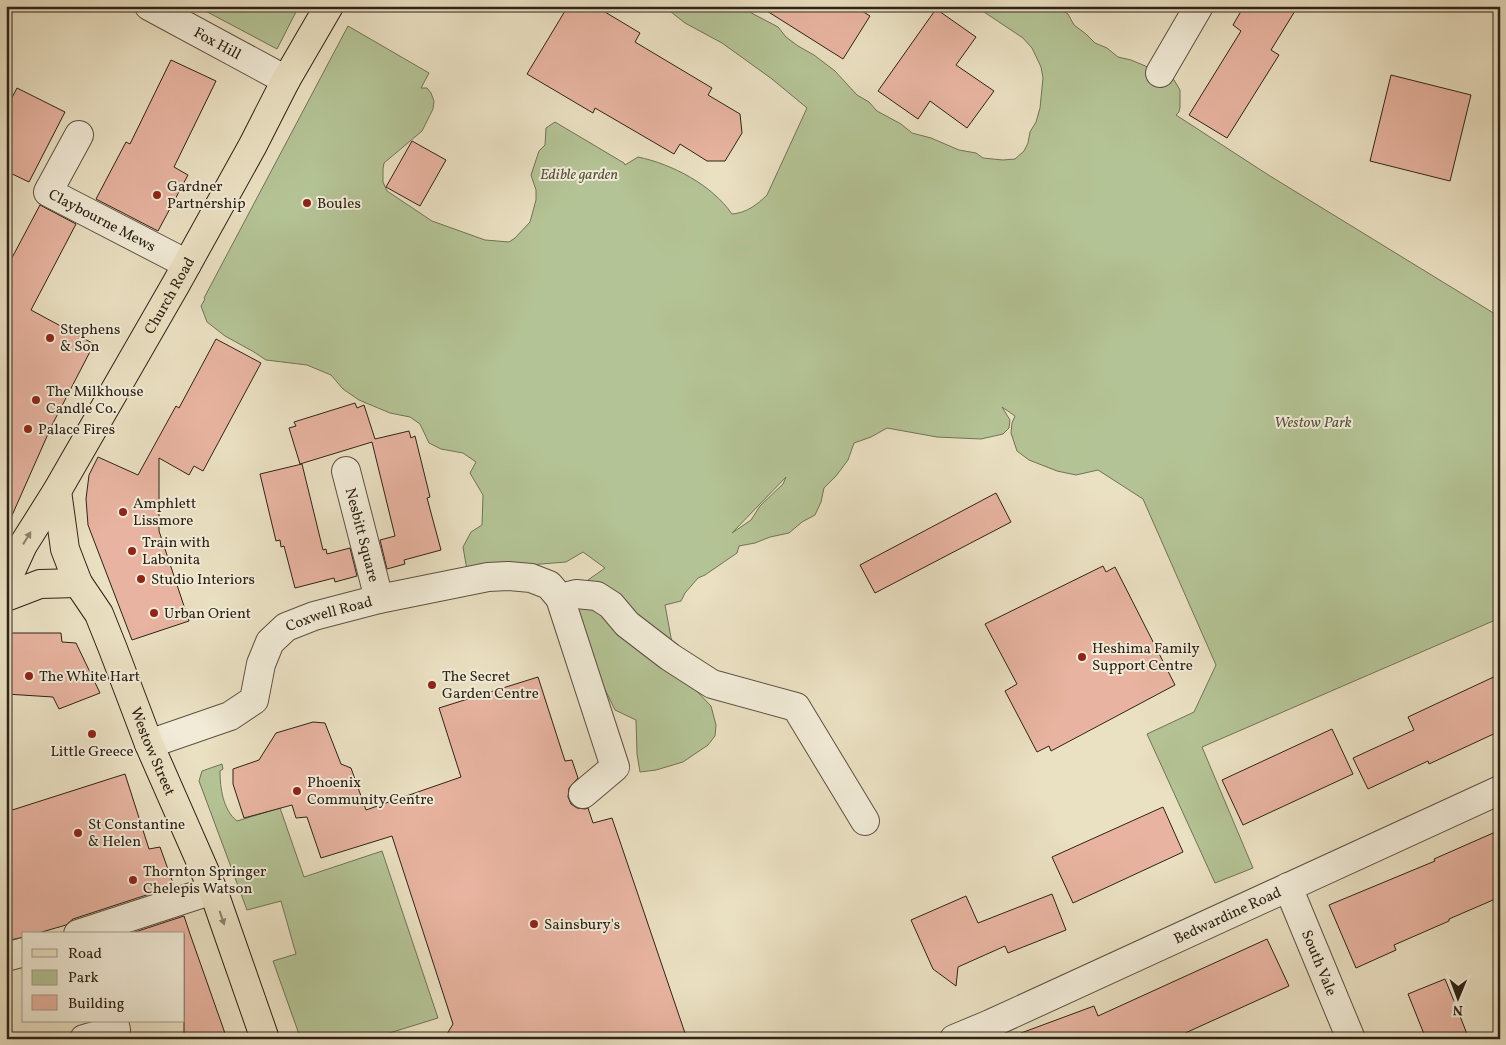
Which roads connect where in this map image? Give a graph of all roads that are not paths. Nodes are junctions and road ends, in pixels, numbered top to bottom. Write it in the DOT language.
graph roads {
  1 [pos="149,6"];
  2 [pos="329,6"];
  3 [pos="1199,6"];
  4 [pos="1160,72"];
  5 [pos="286,80"];
  6 [pos="79,135"];
  7 [pos="187,264"];
  8 [pos="346,471"];
  9 [pos="57,491"];
  10 [pos="6,582"];
  11 [pos="78,583"];
  12 [pos="6,597"];
  13 [pos="560,598"];
  14 [pos="379,599"];
  15 [pos="149,744"];
  16 [pos="1500,790"];
  17 [pos="583,794"];
  18 [pos="865,821"];
  19 [pos="1288,887"];
  20 [pos="213,890"];
  21 [pos="89,932"];
  22 [pos="22,953"];
  23 [pos="6,957"];
  24 [pos="114,1022"];
  25 [pos="993,1031"];
  26 [pos="84,1039"];
  27 [pos="265,1039"];
  28 [pos="954,1039"];
  29 [pos="1351,1039"];
  1 -- 5 [label="street, Fox Hill"];
  2 -- 5 [label="main road, Church Road"];
  3 -- 4 [label="street"];
  5 -- 7 [label="main road, Church Road"];
  6 -- 7 [label="street, Claybourne Mews"];
  7 -- 9 [label="main road, Church Road"];
  8 -- 14 [label="street, Nesbitt Square"];
  10 -- 9 [label="main road, Church Road, one-way"];
  9 -- 11 [label="main road, Westow Street"];
  11 -- 12 [label="main road"];
  11 -- 15 [label="main road, Westow Street"];
  13 -- 14 [label="street, Coxwell Road"];
  13 -- 17 [label="street"];
  13 -- 18 [label="street"];
  14 -- 15 [label="street, Coxwell Road"];
  15 -- 20 [label="main road, Westow Street"];
  16 -- 19 [label="street, Bedwardine Road"];
  19 -- 25 [label="street, Bedwardine Road"];
  19 -- 29 [label="street, South Vale"];
  20 -- 21 [label="street"];
  20 -- 27 [label="main road, Westow Street, one-way"];
  22 -- 23 [label="street"];
  24 -- 26 [label="street"];
  25 -- 28 [label="street, Bedwardine Road"];
}
